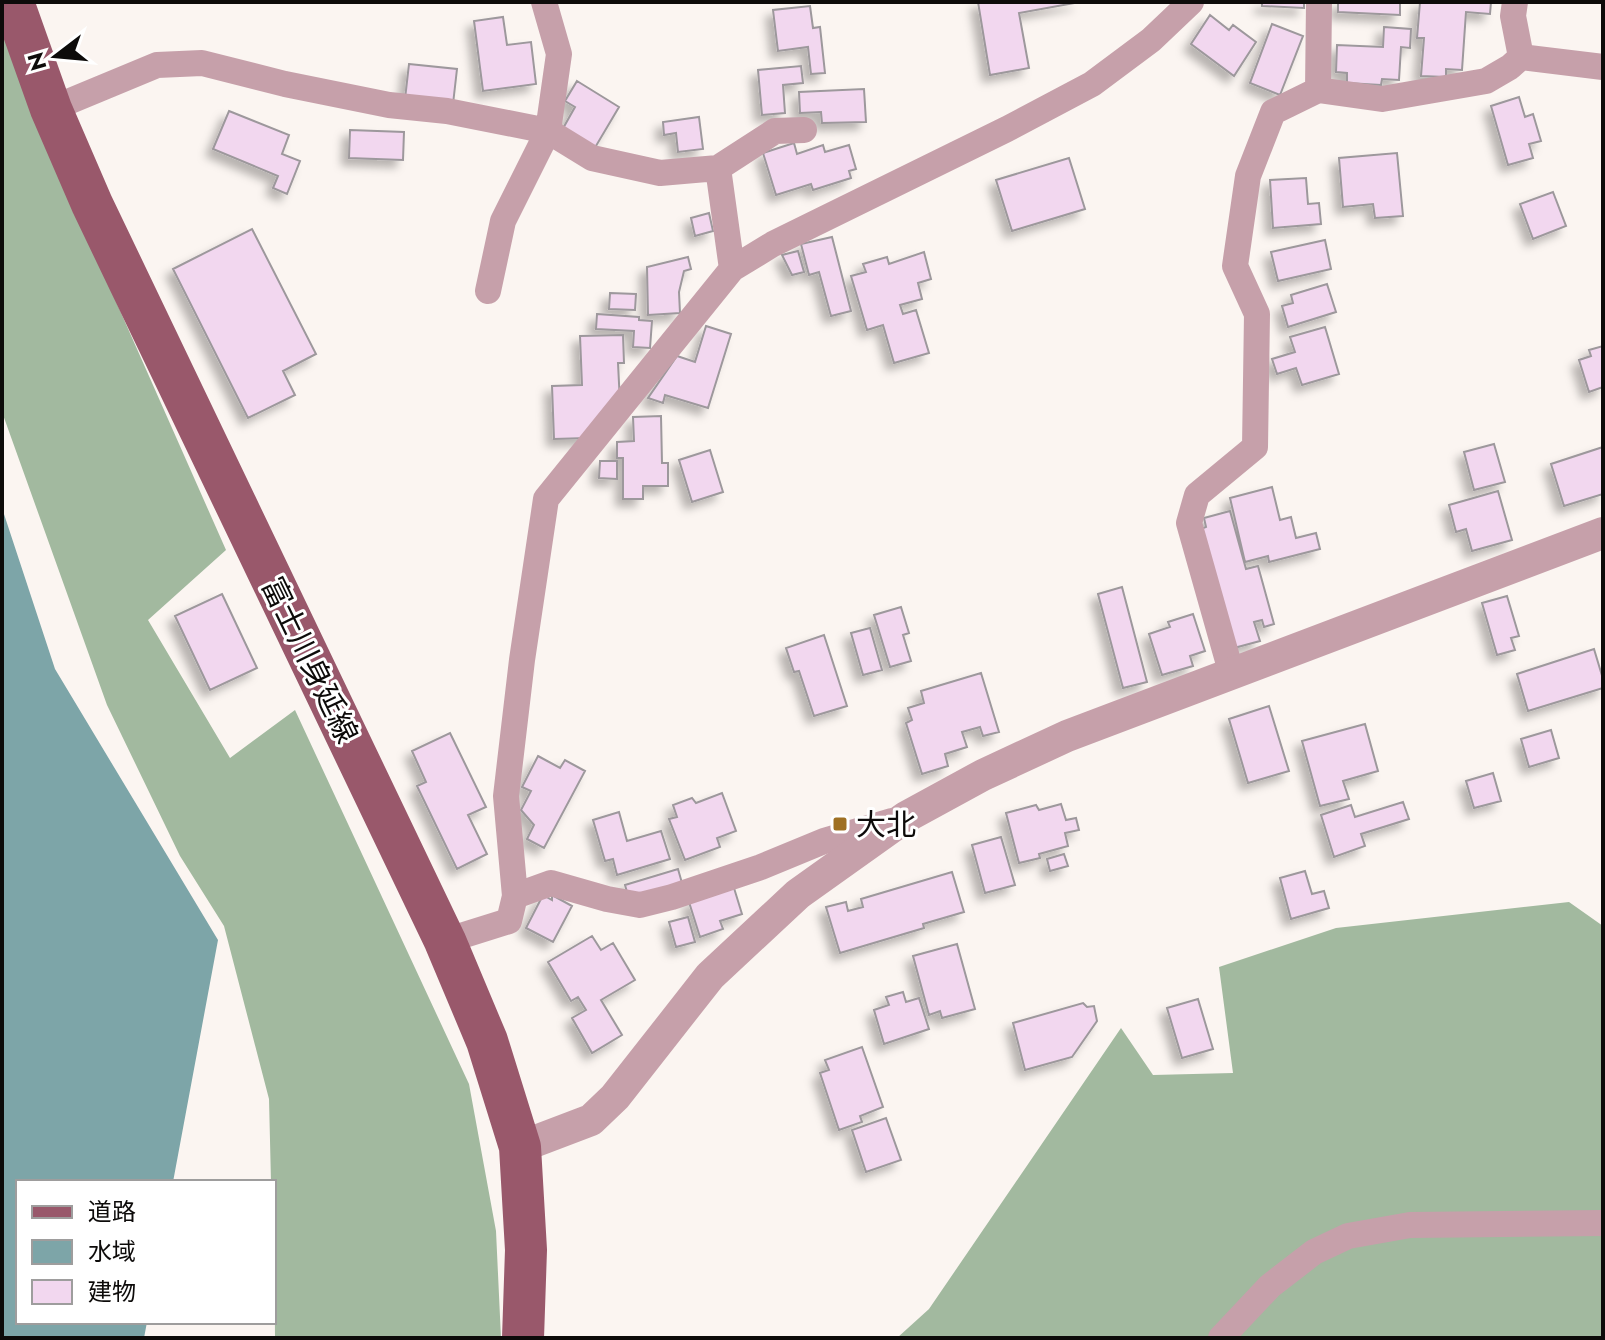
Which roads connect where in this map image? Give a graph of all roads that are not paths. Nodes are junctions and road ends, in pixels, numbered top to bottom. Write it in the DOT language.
graph roads {
  1 [pos="13,2"];
  2 [pos="544,2"];
  3 [pos="1191,2"];
  4 [pos="1319,2"];
  5 [pos="1515,2"];
  6 [pos="1521,57"];
  7 [pos="1603,67"];
  8 [pos="1318,90"];
  9 [pos="51,109"];
  10 [pos="804,130"];
  11 [pos="548,131"];
  12 [pos="718,168"];
  13 [pos="732,269"];
  14 [pos="488,291"];
  15 [pos="1603,533"];
  16 [pos="1232,675"];
  17 [pos="906,817"];
  18 [pos="515,896"];
  19 [pos="445,941"];
  20 [pos="520,1147"];
  21 [pos="1603,1223"];
  22 [pos="523,1338"];
  23 [pos="1221,1338"];
  1 -- 9 [label="main road, 富士川身延線"];
  2 -- 11 [label="street"];
  3 -- 13 [label="street"];
  4 -- 8 [label="street"];
  5 -- 6 [label="street"];
  6 -- 7 [label="street"];
  6 -- 8 [label="street"];
  8 -- 16 [label="street"];
  9 -- 11 [label="street"];
  9 -- 19 [label="main road, 富士川身延線"];
  10 -- 12 [label="street"];
  11 -- 12 [label="street"];
  11 -- 14 [label="street"];
  12 -- 13 [label="street"];
  13 -- 18 [label="street"];
  15 -- 16 [label="street"];
  16 -- 17 [label="street"];
  17 -- 18 [label="street"];
  17 -- 20 [label="street"];
  18 -- 19 [label="street"];
  19 -- 20 [label="main road, 富士川身延線"];
  20 -- 22 [label="main road, 富士川身延線"];
  21 -- 23 [label="street"];
}
